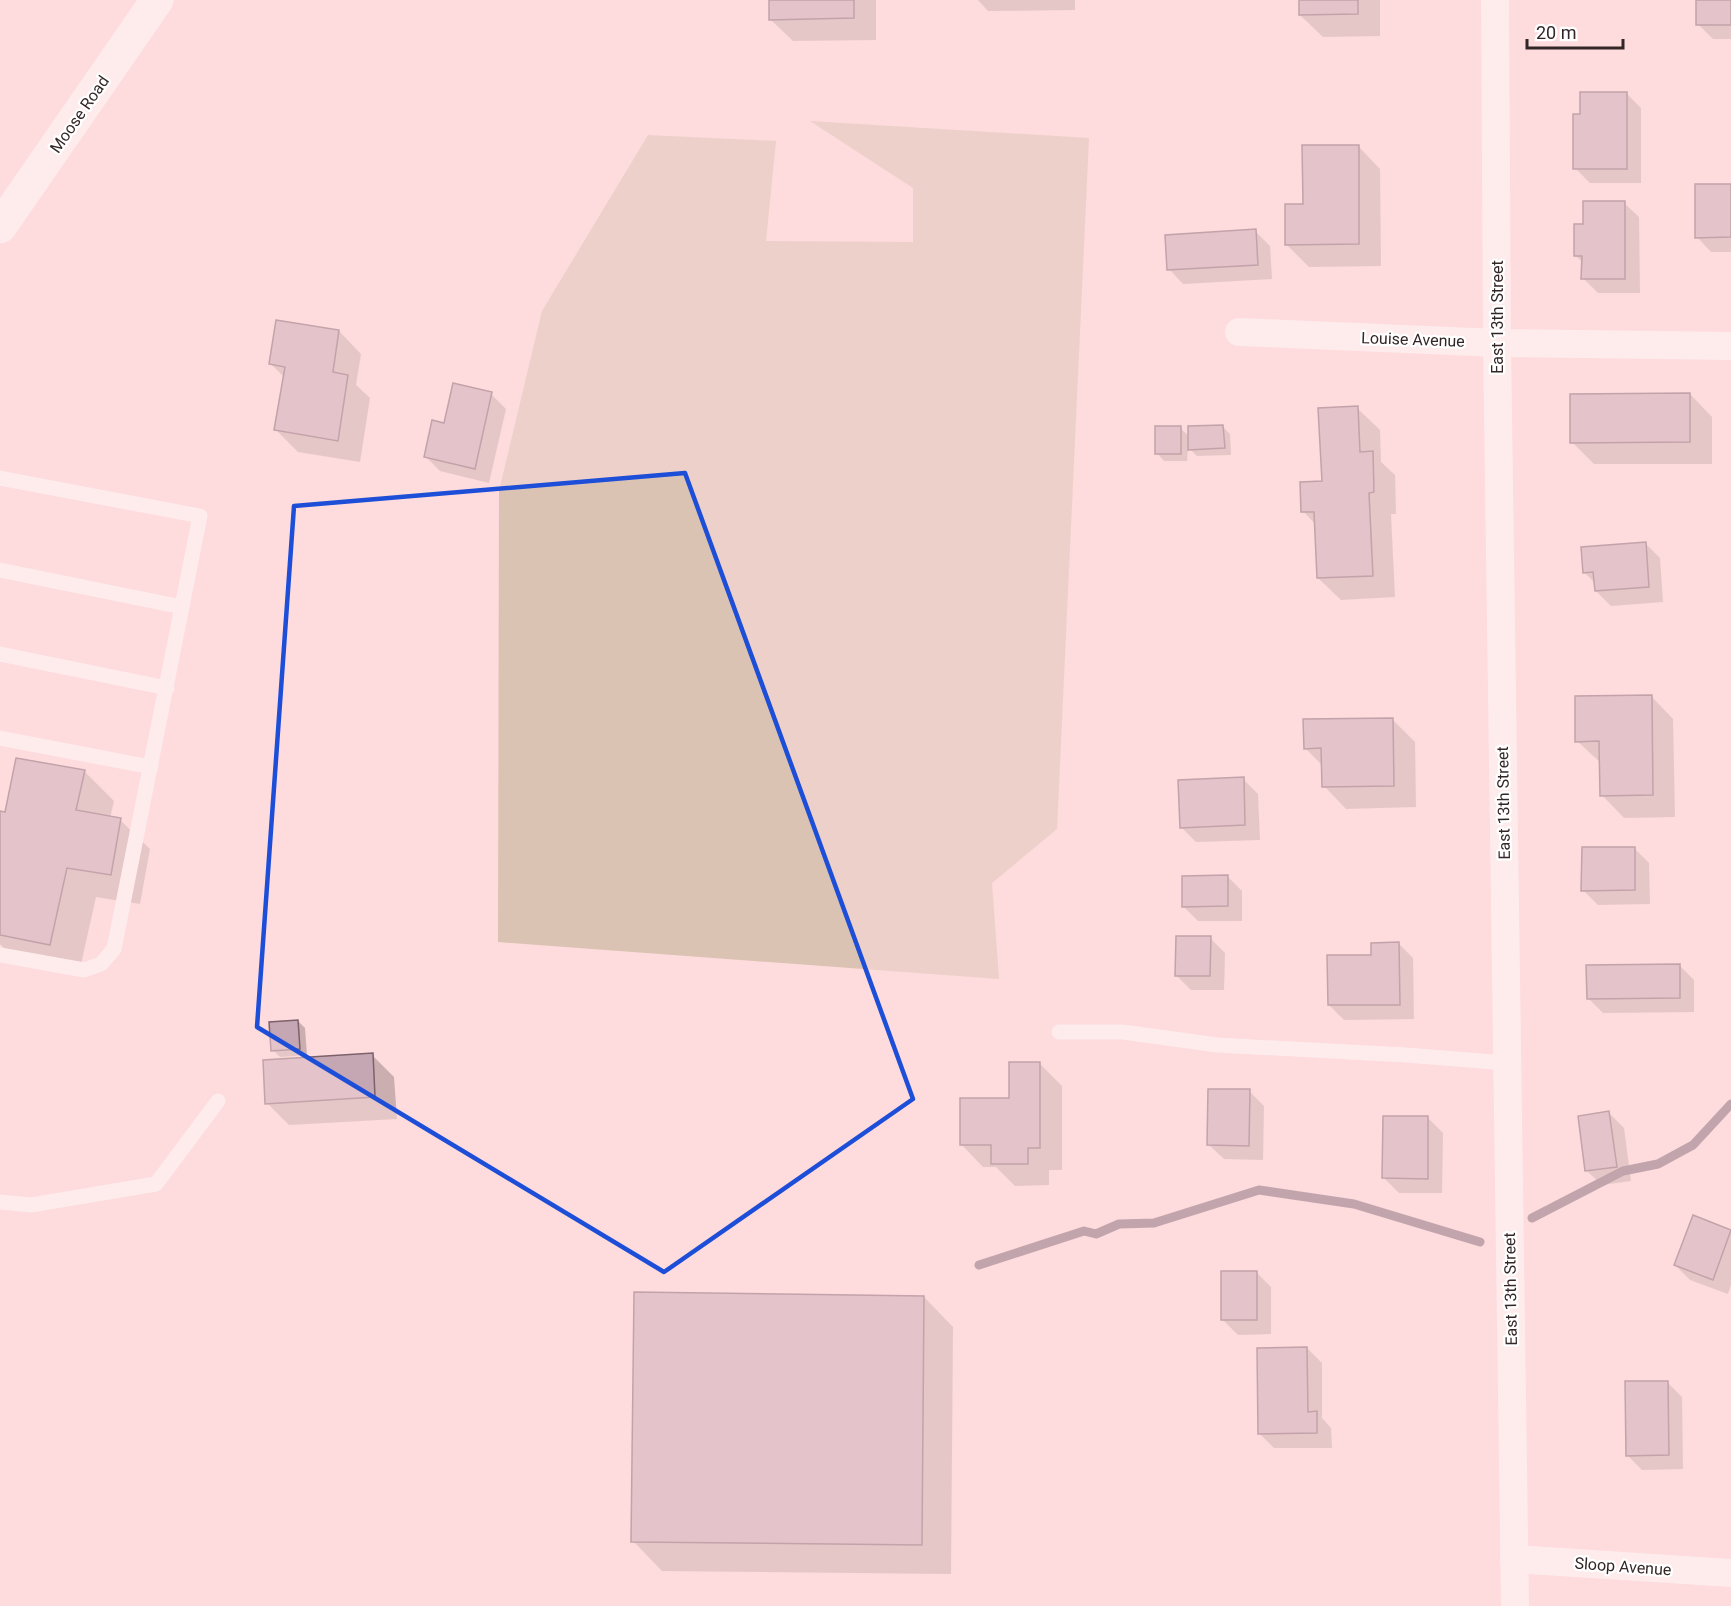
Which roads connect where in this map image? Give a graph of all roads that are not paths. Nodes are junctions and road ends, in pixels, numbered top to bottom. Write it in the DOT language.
graph roads {
  1 [pos="157,0"];
  2 [pos="1495,0"];
  3 [pos="0,227"];
  4 [pos="1239,332"];
  5 [pos="1497,343"];
  6 [pos="1731,346"];
  7 [pos="0,478"];
  8 [pos="0,570"];
  9 [pos="182,608"];
  10 [pos="0,654"];
  11 [pos="167,688"];
  12 [pos="0,738"];
  13 [pos="151,767"];
  14 [pos="0,955"];
  15 [pos="1059,1032"];
  16 [pos="1506,1063"];
  17 [pos="218,1101"];
  18 [pos="0,1202"];
  19 [pos="1514,1559"];
  20 [pos="1731,1573"];
  21 [pos="1515,1606"];
  1 -- 3 [label="street, Moose Road"];
  2 -- 5 [label="street, East 13th Street"];
  4 -- 5 [label="street, Louise Avenue"];
  5 -- 6 [label="street, Louise Avenue"];
  5 -- 16 [label="street, East 13th Street"];
  7 -- 9 [label="lane"];
  8 -- 9 [label="lane"];
  9 -- 11 [label="lane"];
  10 -- 11 [label="lane"];
  11 -- 13 [label="lane"];
  12 -- 13 [label="lane"];
  13 -- 14 [label="lane"];
  15 -- 16 [label="lane"];
  16 -- 19 [label="street, East 13th Street"];
  17 -- 18 [label="lane"];
  19 -- 20 [label="street, Sloop Avenue"];
  19 -- 21 [label="street, East 13th Street"];
}
